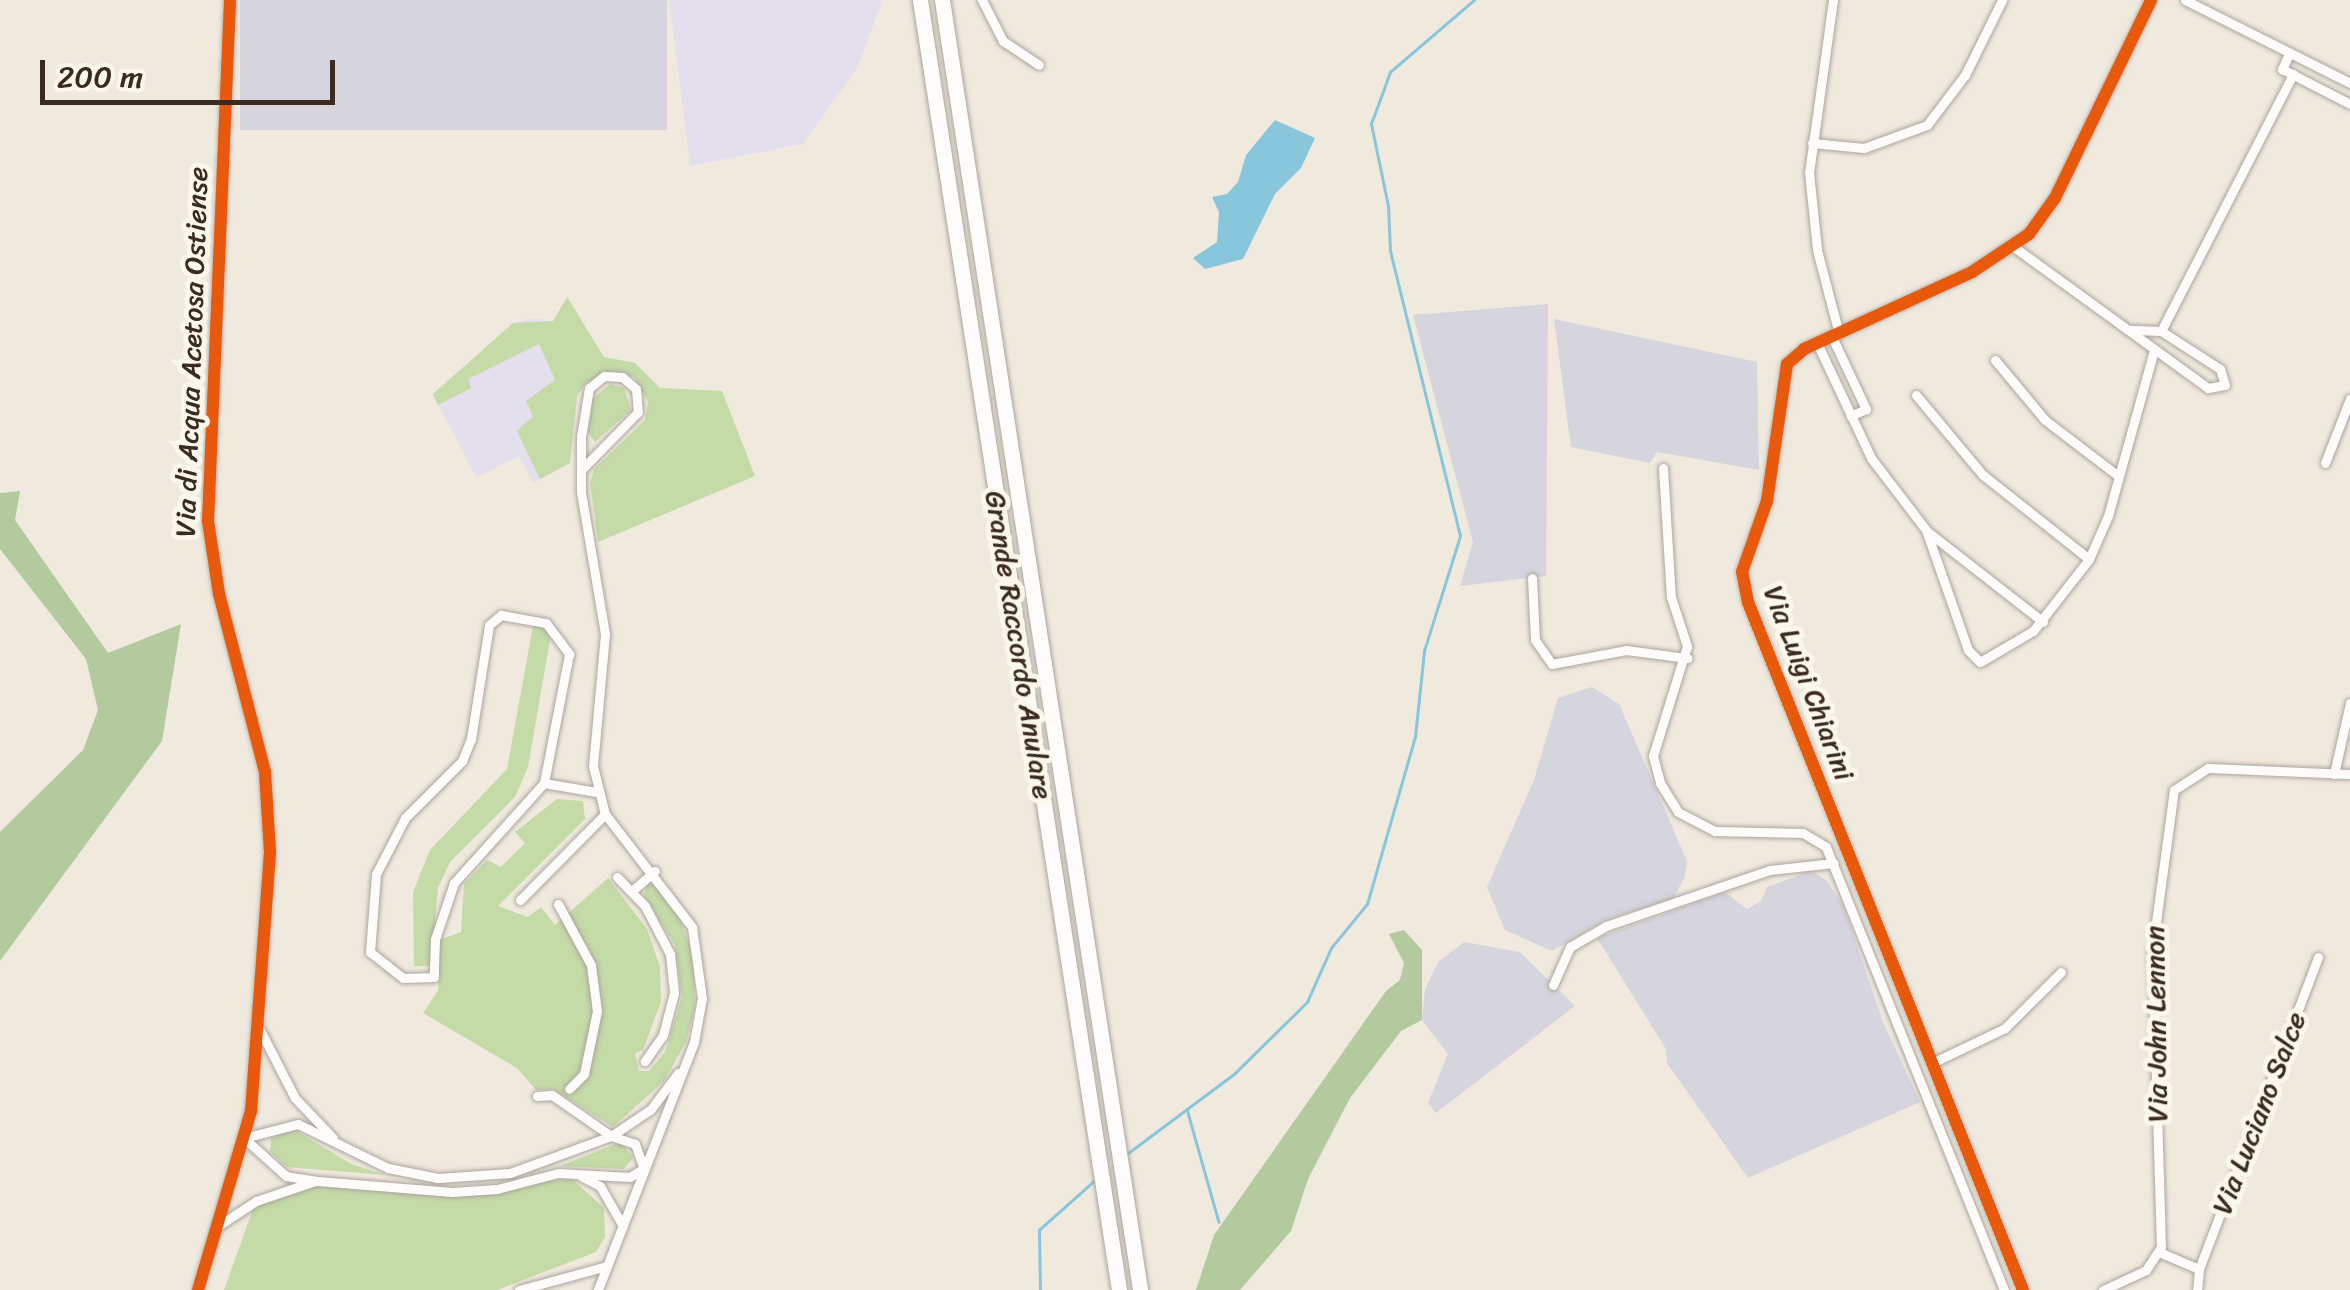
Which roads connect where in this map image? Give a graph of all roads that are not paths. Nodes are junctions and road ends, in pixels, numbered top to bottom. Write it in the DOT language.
graph roads {
  1 [pos="230,0"];
  2 [pos="920,0"];
  3 [pos="942,0"];
  4 [pos="982,0"];
  5 [pos="1833,0"];
  6 [pos="2002,0"];
  7 [pos="2150,0"];
  8 [pos="2184,0"];
  9 [pos="2289,54"];
  10 [pos="1039,65"];
  11 [pos="2293,74"];
  12 [pos="2350,82"];
  13 [pos="2350,104"];
  14 [pos="1812,143"];
  15 [pos="2014,247"];
  16 [pos="2128,330"];
  17 [pos="2161,331"];
  18 [pos="1835,335"];
  19 [pos="1817,343"];
  20 [pos="2154,350"];
  21 [pos="1995,360"];
  22 [pos="1916,395"];
  23 [pos="2350,399"];
  24 [pos="1850,416"];
  25 [pos="2324,463"];
  26 [pos="1663,468"];
  27 [pos="582,469"];
  28 [pos="2117,475"];
  29 [pos="1926,530"];
  30 [pos="2090,559"];
  31 [pos="1532,578"];
  32 [pos="2043,622"];
  33 [pos="1686,658"];
  34 [pos="2350,703"];
  35 [pos="2334,774"];
  36 [pos="2350,774"];
  37 [pos="544,783"];
  38 [pos="596,792"];
  39 [pos="605,814"];
  40 [pos="1834,863"];
  41 [pos="655,870"];
  42 [pos="617,877"];
  43 [pos="633,890"];
  44 [pos="520,900"];
  45 [pos="558,904"];
  46 [pos="2318,957"];
  47 [pos="2061,972"];
  48 [pos="1554,984"];
  49 [pos="260,1030"];
  50 [pos="644,1061"];
  51 [pos="686,1062"];
  52 [pos="1932,1064"];
  53 [pos="569,1089"];
  54 [pos="537,1096"];
  55 [pos="611,1136"];
  56 [pos="244,1138"];
  57 [pos="343,1146"];
  58 [pos="643,1169"];
  59 [pos="575,1172"];
  60 [pos="317,1181"];
  61 [pos="218,1226"];
  62 [pos="623,1226"];
  63 [pos="2159,1252"];
  64 [pos="607,1266"];
  65 [pos="2199,1269"];
  66 [pos="198,1290"];
  67 [pos="519,1290"];
  68 [pos="598,1290"];
  69 [pos="1118,1290"];
  70 [pos="1140,1290"];
  71 [pos="2004,1290"];
  72 [pos="2023,1290"];
  73 [pos="2103,1290"];
  74 [pos="2198,1290"];
  1 -- 49 [label="street, Via di Acqua Acetosa Ostiense"];
  2 -- 69 [label="highway, Grande Raccordo Anulare"];
  3 -- 70 [label="highway, Grande Raccordo Anulare"];
  4 -- 10 [label="street"];
  5 -- 14 [label="street"];
  6 -- 14 [label="street"];
  7 -- 15 [label="street, Via Luigi Chiarini"];
  8 -- 9 [label="street"];
  9 -- 11 [label="street"];
  9 -- 12 [label="street"];
  11 -- 13 [label="street"];
  11 -- 17 [label="street"];
  14 -- 18 [label="street"];
  15 -- 16 [label="street"];
  15 -- 18 [label="street, Via Luigi Chiarini"];
  16 -- 17 [label="street"];
  16 -- 20 [label="street"];
  17 -- 20 [label="street"];
  18 -- 19 [label="street, Via Luigi Chiarini"];
  18 -- 24 [label="street"];
  19 -- 24 [label="street"];
  19 -- 52 [label="street, Via Luigi Chiarini"];
  20 -- 28 [label="street"];
  21 -- 28 [label="street"];
  22 -- 30 [label="street"];
  23 -- 25 [label="street"];
  24 -- 29 [label="street"];
  26 -- 33 [label="street"];
  27 -- 27 [label="street"];
  27 -- 38 [label="street"];
  28 -- 30 [label="street"];
  29 -- 32 [label="street"];
  29 -- 32 [label="street"];
  30 -- 32 [label="street"];
  31 -- 33 [label="street"];
  33 -- 40 [label="street"];
  34 -- 35 [label="street"];
  35 -- 36 [label="street, Via John Lennon"];
  35 -- 63 [label="street, Via John Lennon"];
  37 -- 37 [label="street"];
  37 -- 38 [label="street"];
  38 -- 39 [label="street"];
  39 -- 41 [label="street"];
  39 -- 44 [label="street"];
  40 -- 48 [label="street"];
  40 -- 71 [label="street"];
  41 -- 43 [label="street"];
  41 -- 51 [label="street"];
  42 -- 43 [label="street"];
  43 -- 50 [label="street"];
  45 -- 53 [label="street"];
  46 -- 65 [label="street, Via Luciano Salce"];
  47 -- 52 [label="street"];
  49 -- 56 [label="street, Via di Acqua Acetosa Ostiense"];
  49 -- 57 [label="street"];
  51 -- 55 [label="street"];
  51 -- 58 [label="street"];
  52 -- 72 [label="street, Via Luigi Chiarini"];
  54 -- 55 [label="street"];
  55 -- 57 [label="street"];
  55 -- 58 [label="street"];
  56 -- 57 [label="street"];
  56 -- 60 [label="street"];
  56 -- 61 [label="street, Via di Acqua Acetosa Ostiense"];
  58 -- 59 [label="street"];
  58 -- 62 [label="street"];
  59 -- 60 [label="street"];
  59 -- 62 [label="street"];
  60 -- 61 [label="street"];
  61 -- 66 [label="street, Via di Acqua Acetosa Ostiense"];
  62 -- 64 [label="street"];
  63 -- 65 [label="street"];
  63 -- 73 [label="street"];
  64 -- 67 [label="street"];
  64 -- 68 [label="street"];
  65 -- 74 [label="street, Via Luciano Salce"];
}
